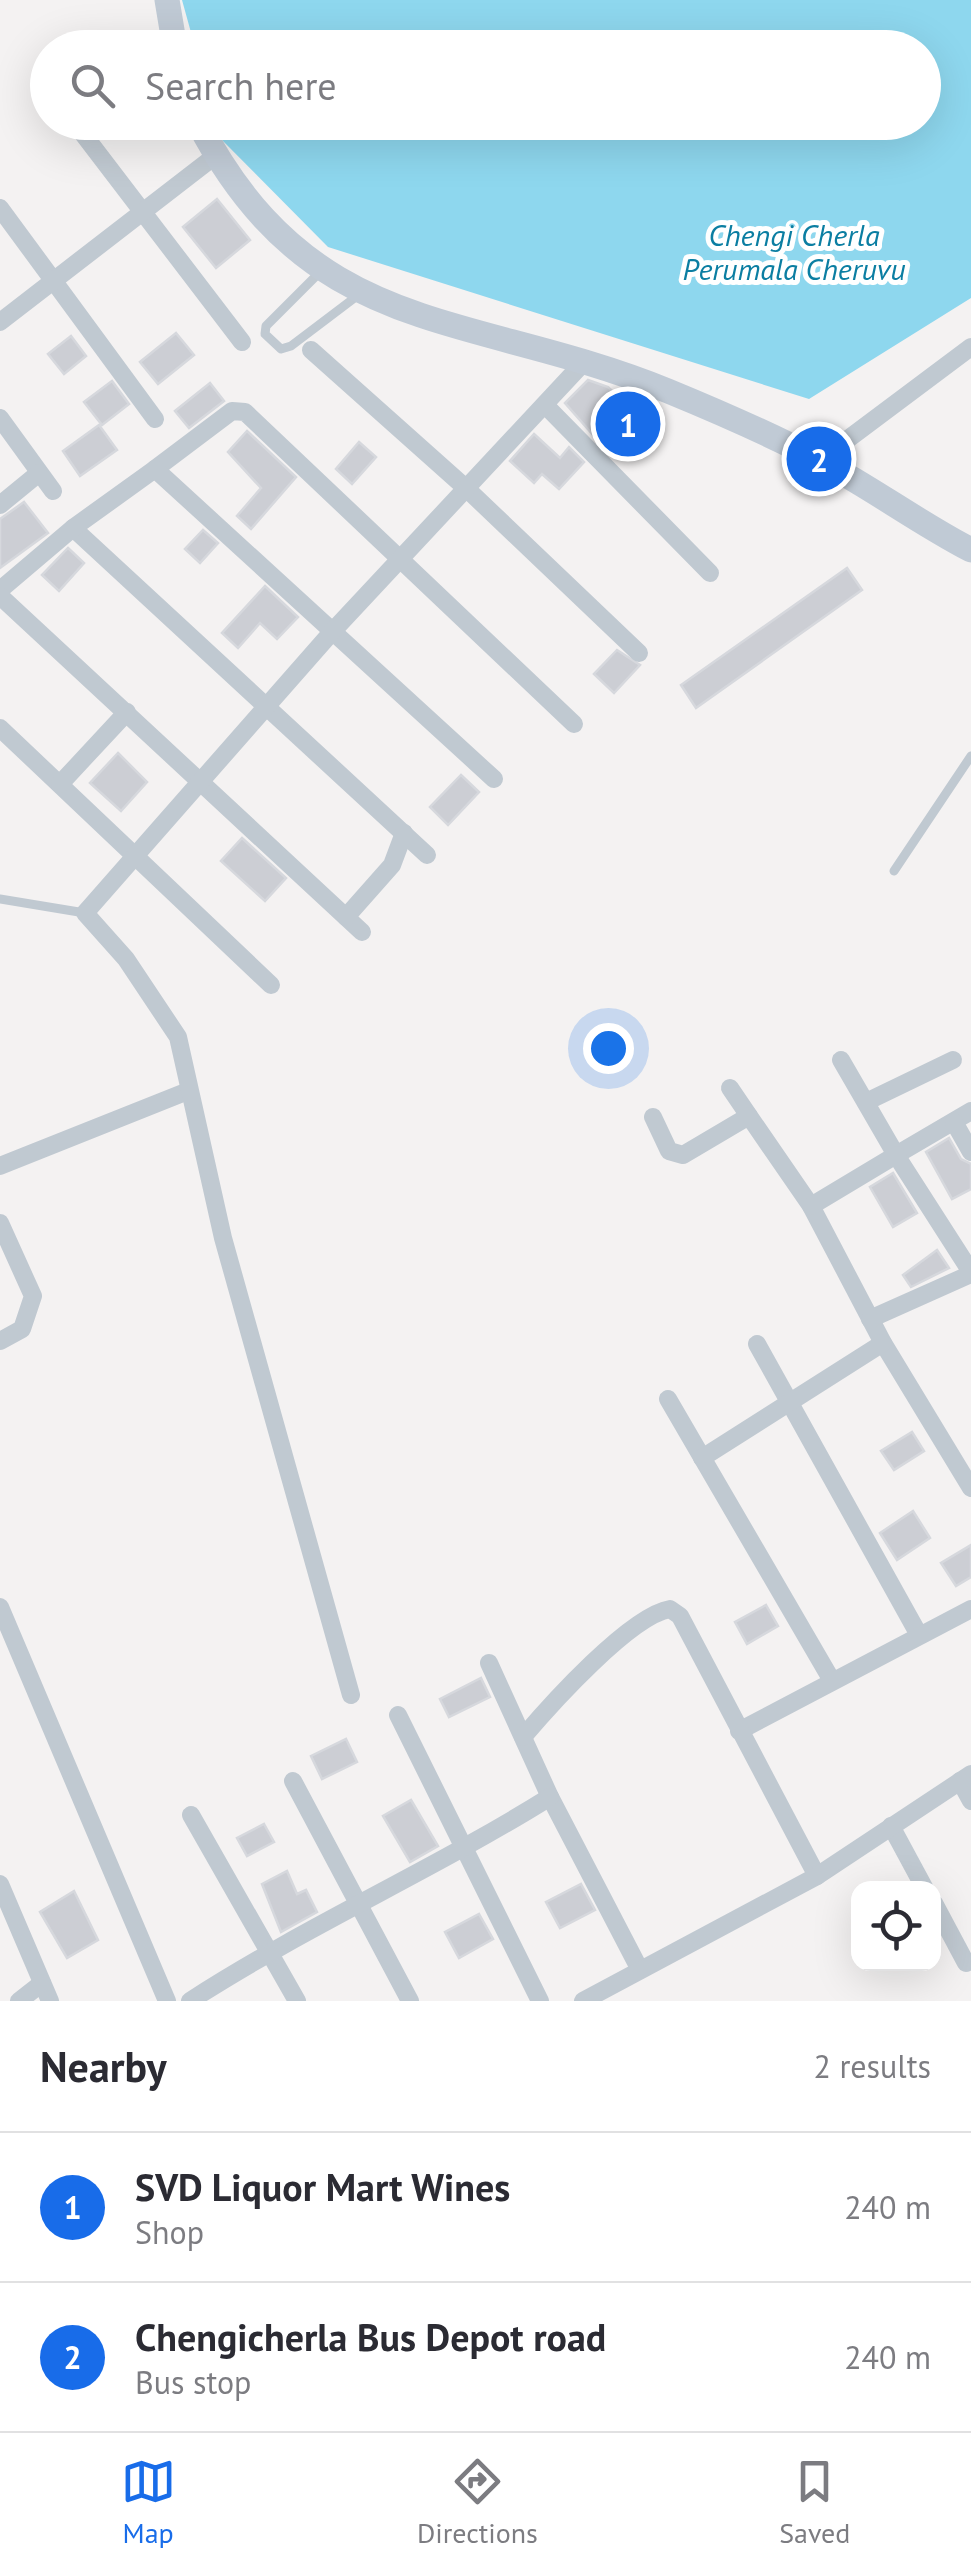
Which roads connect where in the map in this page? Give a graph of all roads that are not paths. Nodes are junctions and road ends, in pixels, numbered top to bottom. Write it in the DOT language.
graph roads {
  1 [pos="167,0"];
  2 [pos="172,30"];
  3 [pos="87,140"];
  4 [pos="207,140"];
  5 [pos="215,156"];
  6 [pos="0,208"];
  7 [pos="141,212"];
  8 [pos="320,270"];
  9 [pos="52,283"];
  10 [pos="361,293"];
  11 [pos="0,322"];
  12 [pos="242,342"];
  13 [pos="971,347"];
  14 [pos="311,350"];
  15 [pos="584,362"];
  16 [pos="545,405"];
  17 [pos="0,418"];
  18 [pos="155,418"];
  19 [pos="820,460"];
  20 [pos="155,469"];
  21 [pos="39,473"];
  22 [pos="53,490"];
  23 [pos="468,490"];
  24 [pos="0,504"];
  25 [pos="73,528"];
  26 [pos="971,550"];
  27 [pos="401,560"];
  28 [pos="710,573"];
  29 [pos="0,593"];
  30 [pos="331,633"];
  31 [pos="639,653"];
  32 [pos="266,708"];
  33 [pos="127,712"];
  34 [pos="574,724"];
  35 [pos="0,728"];
  36 [pos="971,756"];
  37 [pos="494,779"];
  38 [pos="204,782"];
  39 [pos="60,784"];
  40 [pos="404,833"];
  41 [pos="427,854"];
  42 [pos="139,856"];
  43 [pos="894,871"];
  44 [pos="0,899"];
  45 [pos="85,913"];
  46 [pos="346,916"];
  47 [pos="362,932"];
  48 [pos="272,985"];
  49 [pos="841,1060"];
  50 [pos="953,1060"];
  51 [pos="730,1088"];
  52 [pos="188,1091"];
  53 [pos="866,1102"];
  54 [pos="971,1112"];
  55 [pos="748,1116"];
  56 [pos="653,1117"];
  57 [pos="954,1122"];
  58 [pos="971,1152"];
  59 [pos="896,1154"];
  60 [pos="0,1166"];
  61 [pos="811,1206"];
  62 [pos="0,1224"];
  63 [pos="971,1273"];
  64 [pos="870,1319"];
  65 [pos="0,1341"];
  66 [pos="883,1342"];
  67 [pos="757,1344"];
  68 [pos="668,1399"];
  69 [pos="792,1401"];
  70 [pos="702,1458"];
  71 [pos="971,1488"];
  72 [pos="971,1608"];
  73 [pos="2,1620"];
  74 [pos="919,1636"];
  75 [pos="489,1662"];
  76 [pos="830,1679"];
  77 [pos="351,1695"];
  78 [pos="398,1716"];
  79 [pos="739,1731"];
  80 [pos="522,1737"];
  81 [pos="966,1778"];
  82 [pos="293,1781"];
  83 [pos="550,1797"];
  84 [pos="971,1801"];
  85 [pos="191,1815"];
  86 [pos="892,1826"];
  87 [pos="462,1851"];
  88 [pos="818,1876"];
  89 [pos="922,1881"];
  90 [pos="0,1884"];
  91 [pos="359,1904"];
  92 [pos="941,1916"];
  93 [pos="270,1950"];
  94 [pos="966,1963"];
  95 [pos="640,1970"];
  96 [pos="48,1996"];
  97 [pos="19,2001"];
  98 [pos="167,2001"];
  99 [pos="190,2001"];
  100 [pos="297,2001"];
  101 [pos="410,2001"];
  102 [pos="540,2001"];
  103 [pos="583,2001"];
  1 -- 2 [label="street"];
  3 -- 7 [label="street"];
  4 -- 5 [label="street"];
  5 -- 7 [label="street"];
  5 -- 8 [label="street"];
  6 -- 9 [label="street"];
  7 -- 9 [label="street"];
  7 -- 12 [label="street"];
  8 -- 10 [label="street"];
  8 -- 10 [label="lane"];
  9 -- 11 [label="street"];
  9 -- 18 [label="street"];
  10 -- 15 [label="street"];
  13 -- 19 [label="street"];
  14 -- 23 [label="street"];
  15 -- 16 [label="street"];
  15 -- 19 [label="street"];
  16 -- 23 [label="street"];
  16 -- 28 [label="street"];
  17 -- 21 [label="street"];
  19 -- 26 [label="street"];
  20 -- 25 [label="street"];
  20 -- 27 [label="street"];
  20 -- 30 [label="street"];
  21 -- 22 [label="street"];
  21 -- 24 [label="street"];
  23 -- 27 [label="street"];
  23 -- 31 [label="street"];
  25 -- 29 [label="street"];
  25 -- 32 [label="street"];
  27 -- 30 [label="street"];
  27 -- 34 [label="street"];
  29 -- 33 [label="street"];
  30 -- 32 [label="street"];
  30 -- 37 [label="street"];
  32 -- 38 [label="street"];
  32 -- 40 [label="street"];
  33 -- 38 [label="street"];
  33 -- 39 [label="street"];
  35 -- 39 [label="street"];
  36 -- 43 [label="lane"];
  38 -- 42 [label="street"];
  38 -- 46 [label="street"];
  39 -- 42 [label="street"];
  40 -- 41 [label="street"];
  40 -- 46 [label="street"];
  42 -- 45 [label="street"];
  42 -- 48 [label="street"];
  44 -- 45 [label="lane"];
  45 -- 52 [label="street"];
  46 -- 47 [label="street"];
  49 -- 53 [label="street"];
  50 -- 53 [label="street"];
  51 -- 55 [label="street"];
  52 -- 60 [label="street"];
  52 -- 77 [label="street"];
  53 -- 59 [label="street"];
  54 -- 57 [label="street"];
  55 -- 56 [label="street"];
  55 -- 61 [label="street"];
  57 -- 58 [label="street"];
  57 -- 59 [label="street"];
  59 -- 61 [label="street"];
  59 -- 63 [label="street"];
  61 -- 64 [label="street"];
  62 -- 65 [label="street"];
  63 -- 64 [label="street"];
  64 -- 66 [label="street"];
  66 -- 69 [label="street"];
  66 -- 71 [label="street"];
  67 -- 69 [label="street"];
  68 -- 70 [label="street"];
  69 -- 70 [label="street"];
  69 -- 74 [label="street"];
  70 -- 76 [label="street"];
  72 -- 74 [label="street"];
  73 -- 98 [label="street"];
  74 -- 76 [label="street"];
  75 -- 80 [label="street"];
  76 -- 79 [label="street"];
  78 -- 87 [label="street"];
  79 -- 80 [label="street"];
  79 -- 88 [label="street"];
  80 -- 83 [label="street"];
  81 -- 84 [label="street"];
  81 -- 86 [label="street"];
  82 -- 91 [label="street"];
  83 -- 87 [label="street"];
  83 -- 95 [label="street"];
  85 -- 93 [label="street"];
  86 -- 88 [label="street"];
  86 -- 89 [label="street"];
  87 -- 91 [label="street"];
  87 -- 102 [label="street"];
  88 -- 95 [label="street"];
  90 -- 96 [label="street"];
  91 -- 93 [label="street"];
  91 -- 101 [label="street"];
  92 -- 94 [label="street"];
  93 -- 99 [label="street"];
  93 -- 100 [label="street"];
  95 -- 103 [label="street"];
  96 -- 97 [label="street"];
}
